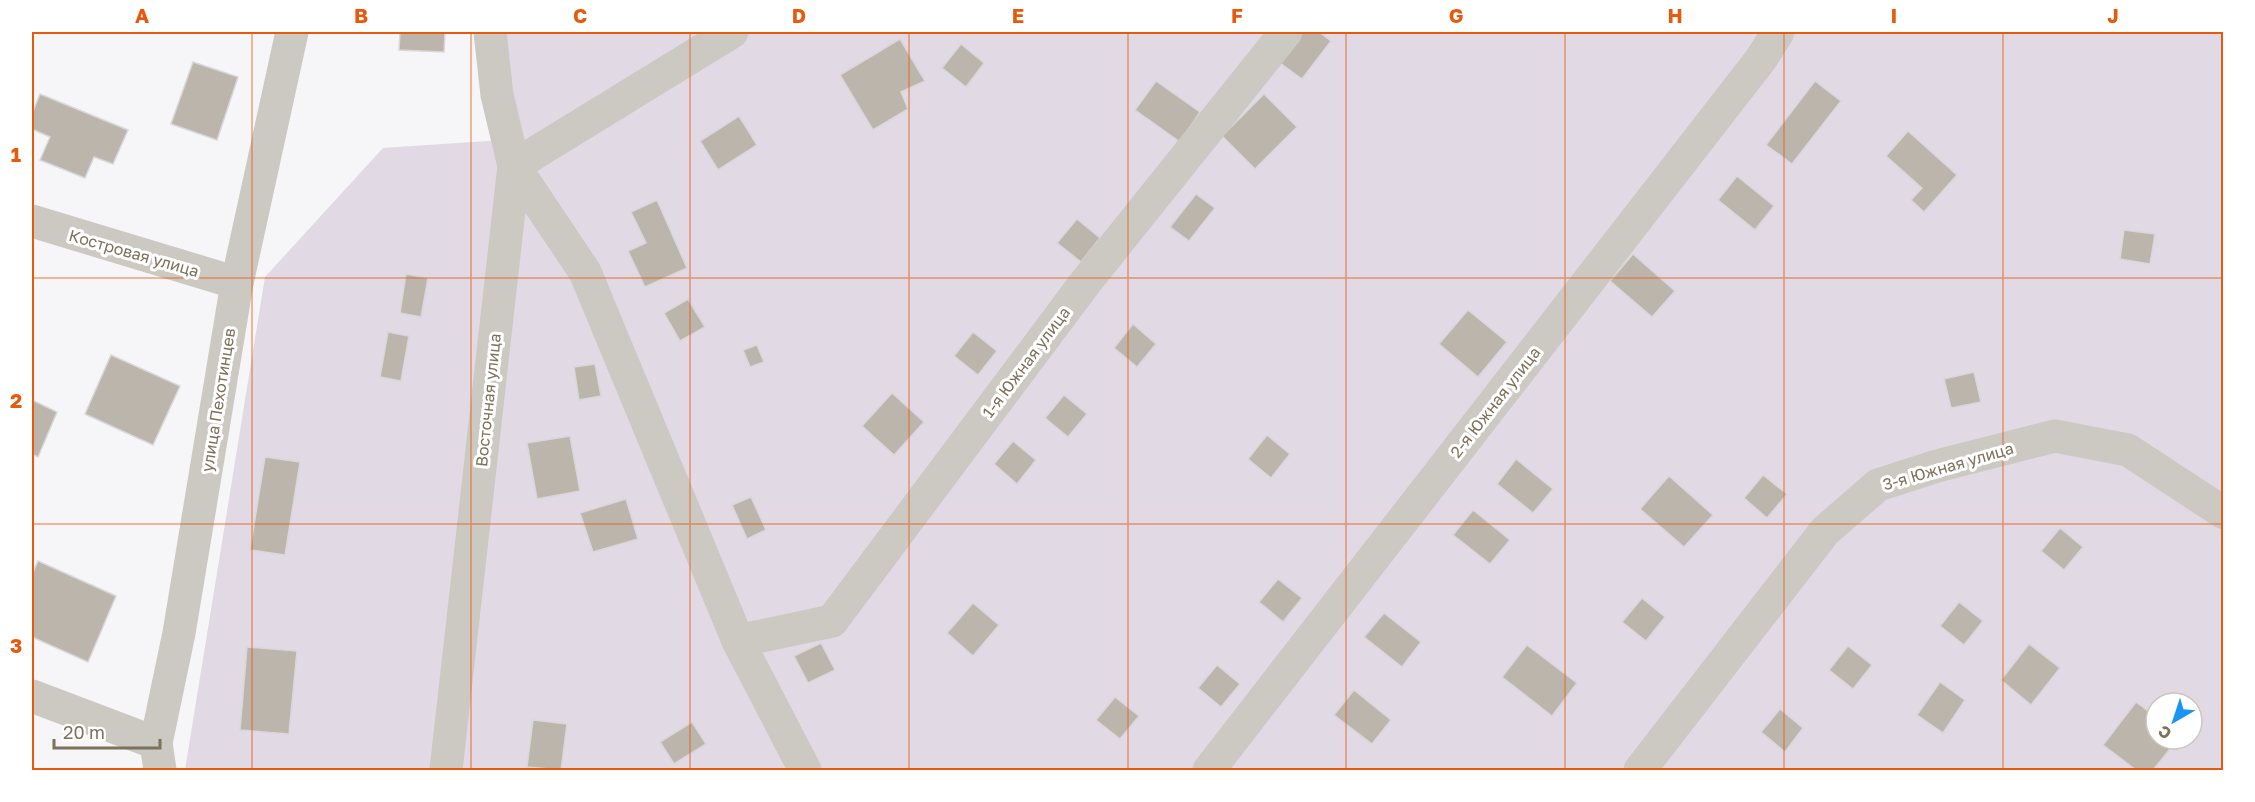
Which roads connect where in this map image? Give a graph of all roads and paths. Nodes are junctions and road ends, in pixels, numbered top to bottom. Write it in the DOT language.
graph roads {
  1 [pos="292,32"];
  2 [pos="490,32"];
  3 [pos="732,32"];
  4 [pos="1286,32"];
  5 [pos="1778,32"];
  6 [pos="514,166"];
  7 [pos="32,221"];
  8 [pos="237,283"];
  9 [pos="2223,513"];
  10 [pos="738,641"];
  11 [pos="32,696"];
  12 [pos="158,757"];
  13 [pos="446,771"];
  14 [pos="805,771"];
  15 [pos="1209,771"];
  16 [pos="1640,771"];
  1 -- 8 [label="street, улица Пехотинцев"];
  2 -- 6 [label="street, Восточная улица"];
  3 -- 6 [label="street"];
  4 -- 10 [label="street, 1-я Южная улица"];
  5 -- 15 [label="street, 2-я Южная улица"];
  6 -- 10 [label="street"];
  6 -- 13 [label="street, Восточная улица"];
  7 -- 8 [label="street, Костровая улица"];
  8 -- 12 [label="street, улица Пехотинцев"];
  9 -- 16 [label="street, 3-я Южная улица"];
  10 -- 14 [label="street"];
  11 -- 12 [label="street"];
}
